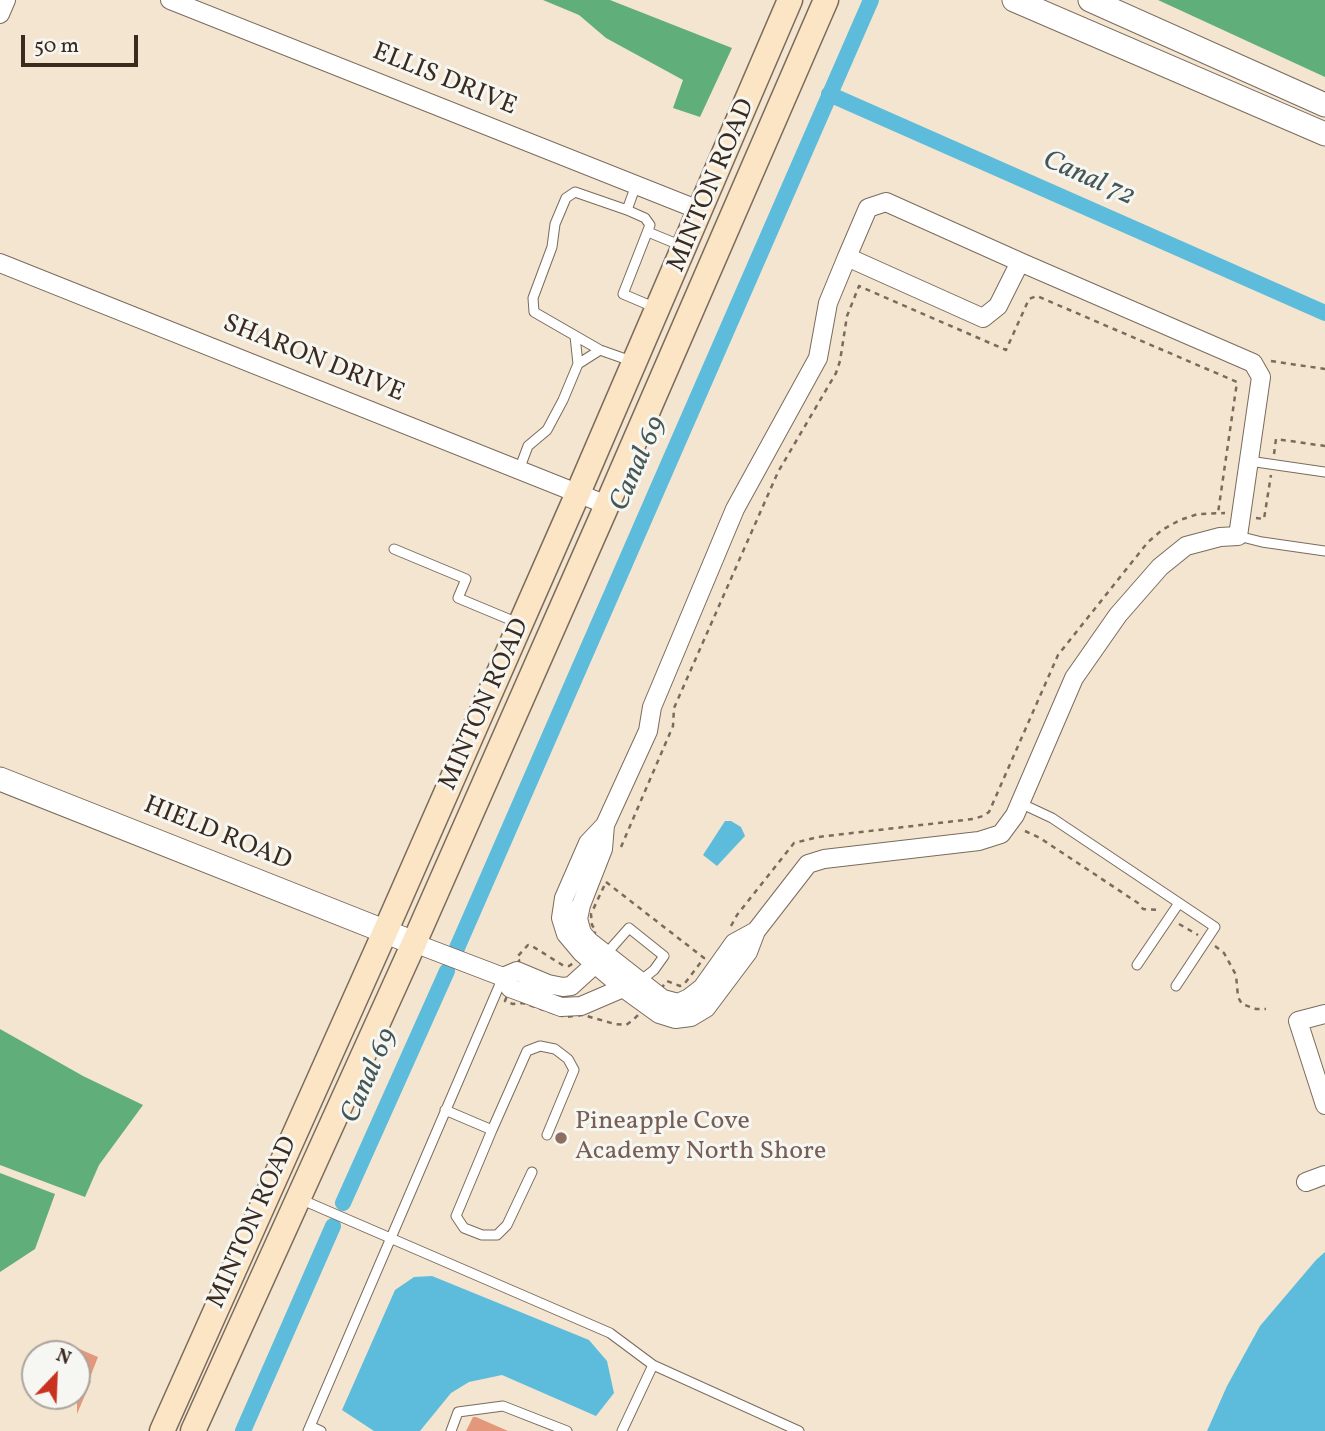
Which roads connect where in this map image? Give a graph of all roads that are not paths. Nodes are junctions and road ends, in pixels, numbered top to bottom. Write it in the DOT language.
graph roads {
  1 [pos="6,0"];
  2 [pos="170,0"];
  3 [pos="790,0"];
  4 [pos="826,0"];
  5 [pos="1014,0"];
  6 [pos="1090,0"];
  7 [pos="0,15"];
  8 [pos="1325,105"];
  9 [pos="1325,134"];
  10 [pos="636,185"];
  11 [pos="627,210"];
  12 [pos="699,210"];
  13 [pos="648,232"];
  14 [pos="683,246"];
  15 [pos="847,257"];
  16 [pos="1020,262"];
  17 [pos="0,263"];
  18 [pos="657,308"];
  19 [pos="575,336"];
  20 [pos="600,350"];
  21 [pos="634,362"];
  22 [pos="578,365"];
  23 [pos="1249,461"];
  24 [pos="519,470"];
  25 [pos="1325,472"];
  26 [pos="578,493"];
  27 [pos="607,505"];
  28 [pos="1238,536"];
  29 [pos="394,549"];
  30 [pos="1325,551"];
  31 [pos="520,624"];
  32 [pos="0,779"];
  33 [pos="1020,803"];
  34 [pos="1179,903"];
  35 [pos="385,932"];
  36 [pos="414,943"];
  37 [pos="601,959"];
  38 [pos="723,959"];
  39 [pos="1137,965"];
  40 [pos="503,978"];
  41 [pos="640,981"];
  42 [pos="1176,986"];
  43 [pos="623,988"];
  44 [pos="1325,1014"];
  45 [pos="317,1084"];
  46 [pos="1325,1105"];
  47 [pos="445,1110"];
  48 [pos="492,1130"];
  49 [pos="547,1135"];
  50 [pos="532,1172"];
  51 [pos="1325,1175"];
  52 [pos="1306,1182"];
  53 [pos="298,1198"];
  54 [pos="392,1237"];
  55 [pos="653,1365"];
  56 [pos="309,1429"];
  57 [pos="162,1431"];
  58 [pos="193,1431"];
  59 [pos="321,1431"];
  60 [pos="451,1431"];
  61 [pos="567,1431"];
  62 [pos="622,1431"];
  63 [pos="799,1431"];
  1 -- 7 [label="street"];
  2 -- 10 [label="street, ELLIS DRIVE"];
  3 -- 12 [label="main road, MINTON ROAD"];
  4 -- 27 [label="main road, MINTON ROAD"];
  5 -- 9 [label="street"];
  6 -- 8 [label="street"];
  10 -- 11 [label="lane"];
  10 -- 12 [label="street, ELLIS DRIVE"];
  11 -- 13 [label="lane"];
  11 -- 19 [label="lane"];
  12 -- 14 [label="main road, MINTON ROAD"];
  13 -- 14 [label="lane"];
  13 -- 18 [label="lane"];
  14 -- 18 [label="main road, MINTON ROAD"];
  15 -- 16 [label="street"];
  15 -- 16 [label="street"];
  15 -- 37 [label="street"];
  16 -- 23 [label="street"];
  17 -- 24 [label="street, SHARON DRIVE"];
  18 -- 21 [label="main road, MINTON ROAD"];
  19 -- 20 [label="lane"];
  19 -- 22 [label="lane"];
  20 -- 21 [label="lane"];
  20 -- 22 [label="lane"];
  21 -- 26 [label="main road, MINTON ROAD"];
  22 -- 24 [label="lane"];
  23 -- 25 [label="lane"];
  23 -- 28 [label="street"];
  24 -- 26 [label="street, SHARON DRIVE"];
  26 -- 27 [label="street, SHARON DRIVE"];
  26 -- 31 [label="main road, MINTON ROAD"];
  27 -- 36 [label="main road, MINTON ROAD"];
  28 -- 30 [label="lane"];
  28 -- 33 [label="street"];
  29 -- 31 [label="lane"];
  31 -- 35 [label="main road, MINTON ROAD"];
  32 -- 35 [label="street, HIELD ROAD"];
  33 -- 34 [label="lane"];
  33 -- 38 [label="street"];
  34 -- 39 [label="lane"];
  34 -- 42 [label="lane"];
  35 -- 36 [label="street, HIELD ROAD"];
  35 -- 45 [label="main road, MINTON ROAD"];
  36 -- 40 [label="street"];
  36 -- 53 [label="main road, MINTON ROAD"];
  37 -- 40 [label="street"];
  37 -- 41 [label="street"];
  37 -- 41 [label="lane"];
  37 -- 43 [label="street"];
  38 -- 41 [label="street"];
  38 -- 43 [label="street"];
  40 -- 43 [label="street"];
  40 -- 47 [label="lane"];
  41 -- 43 [label="street"];
  44 -- 46 [label="street"];
  45 -- 53 [label="main road"];
  45 -- 57 [label="main road, MINTON ROAD"];
  47 -- 48 [label="lane"];
  47 -- 54 [label="lane"];
  48 -- 49 [label="lane"];
  48 -- 50 [label="lane"];
  51 -- 52 [label="street"];
  53 -- 54 [label="lane"];
  53 -- 58 [label="main road, MINTON ROAD"];
  54 -- 55 [label="lane"];
  54 -- 56 [label="lane"];
  55 -- 62 [label="lane"];
  55 -- 63 [label="lane"];
  56 -- 59 [label="lane"];
  60 -- 61 [label="lane"];
}
